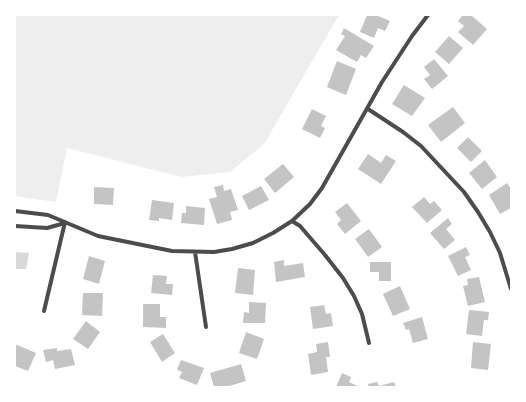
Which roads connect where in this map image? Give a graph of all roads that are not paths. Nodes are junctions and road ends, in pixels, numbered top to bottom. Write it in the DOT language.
graph roads {
  1 [pos="428,15"];
  2 [pos="368,109"];
  3 [pos="15,211"];
  4 [pos="292,221"];
  5 [pos="65,222"];
  6 [pos="15,226"];
  7 [pos="195,252"];
  8 [pos="511,289"];
  9 [pos="44,311"];
  10 [pos="206,327"];
  11 [pos="369,344"];
  1 -- 2 [label="street"];
  2 -- 4 [label="street"];
  2 -- 8 [label="street"];
  3 -- 5 [label="street"];
  4 -- 7 [label="street"];
  4 -- 11 [label="street"];
  5 -- 6 [label="street"];
  5 -- 7 [label="street"];
  5 -- 9 [label="street"];
  7 -- 10 [label="street"];
}
